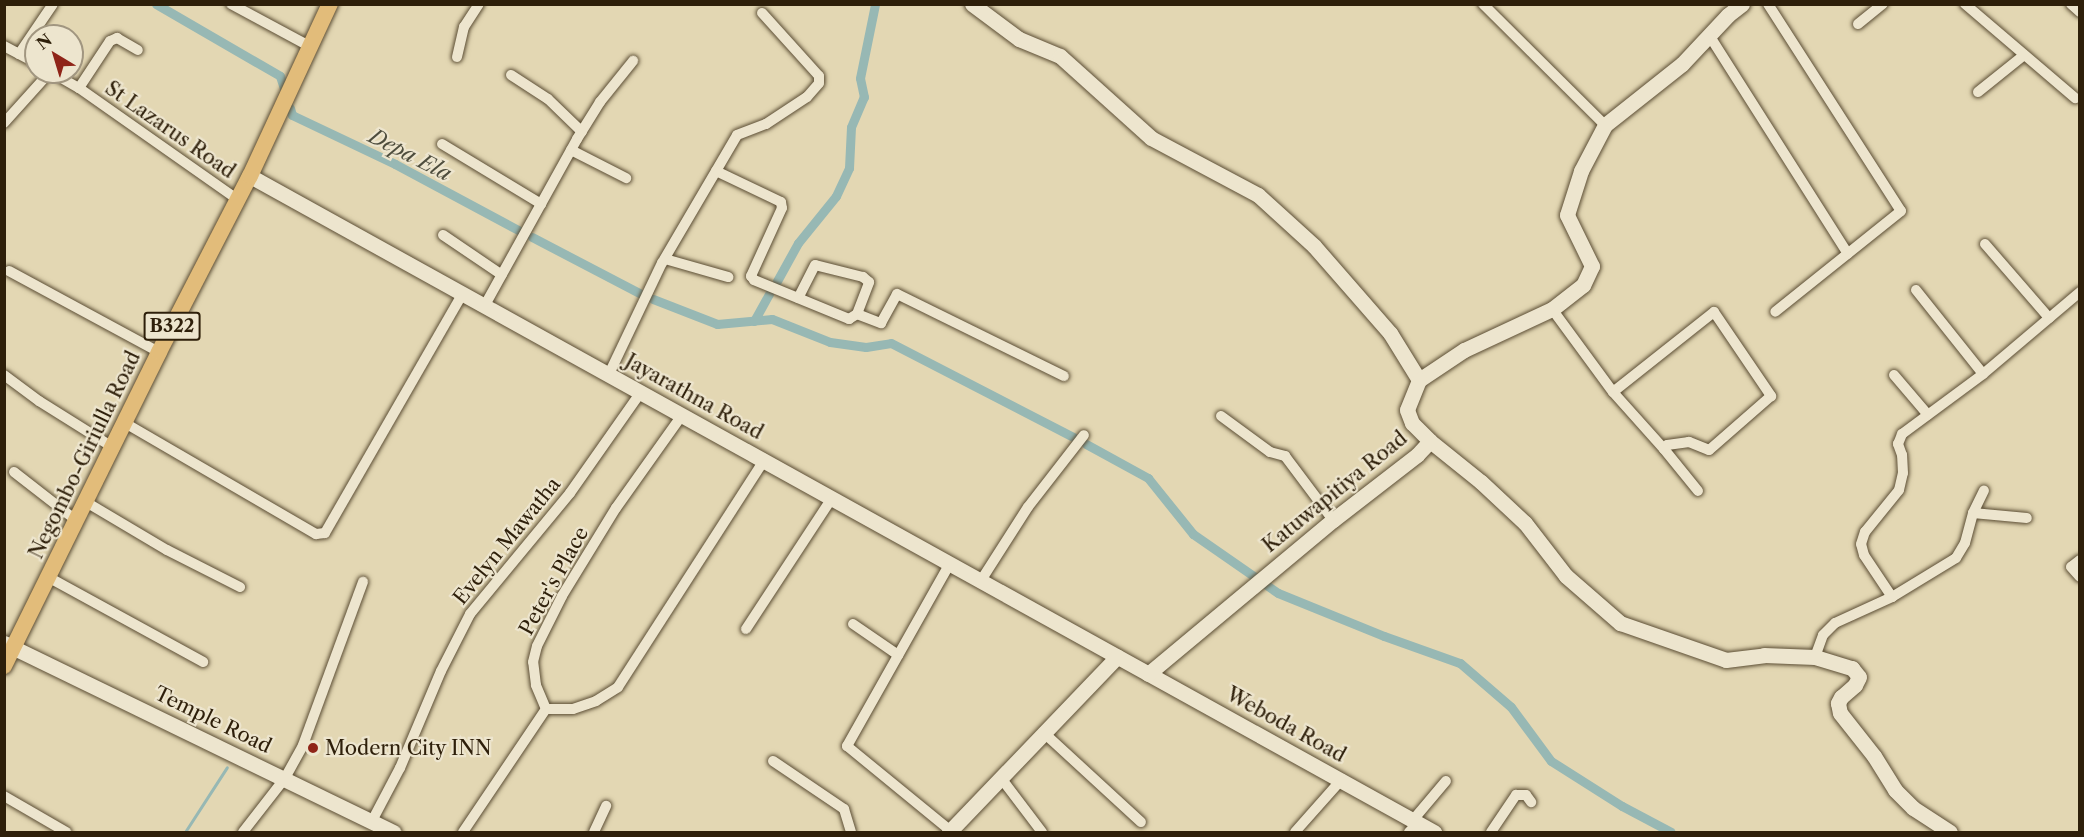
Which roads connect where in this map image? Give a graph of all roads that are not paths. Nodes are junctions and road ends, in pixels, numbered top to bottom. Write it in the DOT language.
graph roads {
  1 [pos="53,4"];
  2 [pos="231,4"];
  3 [pos="479,4"];
  4 [pos="972,4"];
  5 [pos="1483,4"];
  6 [pos="1742,4"];
  7 [pos="1768,4"];
  8 [pos="1883,4"];
  9 [pos="1965,4"];
  10 [pos="2071,4"];
  11 [pos="328,5"];
  12 [pos="2079,12"];
  13 [pos="762,13"];
  14 [pos="1858,24"];
  15 [pos="1709,35"];
  16 [pos="4,46"];
  17 [pos="311,47"];
  18 [pos="138,50"];
  19 [pos="19,54"];
  20 [pos="2024,55"];
  21 [pos="24,57"];
  22 [pos="457,57"];
  23 [pos="633,61"];
  24 [pos="511,75"];
  25 [pos="40,84"];
  26 [pos="72,84"];
  27 [pos="79,88"];
  28 [pos="1978,92"];
  29 [pos="2074,98"];
  30 [pos="4,123"];
  31 [pos="1605,125"];
  32 [pos="582,132"];
  33 [pos="442,144"];
  34 [pos="571,150"];
  35 [pos="716,171"];
  36 [pos="250,177"];
  37 [pos="626,178"];
  38 [pos="237,199"];
  39 [pos="541,204"];
  40 [pos="443,235"];
  41 [pos="1985,244"];
  42 [pos="1848,254"];
  43 [pos="664,259"];
  44 [pos="9,271"];
  45 [pos="502,275"];
  46 [pos="728,277"];
  47 [pos="1916,290"];
  48 [pos="2079,292"];
  49 [pos="463,293"];
  50 [pos="798,298"];
  51 [pos="485,305"];
  52 [pos="1552,309"];
  53 [pos="1775,312"];
  54 [pos="857,314"];
  55 [pos="2049,318"];
  56 [pos="159,352"];
  57 [pos="609,374"];
  58 [pos="1983,374"];
  59 [pos="4,375"];
  60 [pos="1894,375"];
  61 [pos="1064,376"];
  62 [pos="1419,380"];
  63 [pos="641,392"];
  64 [pos="1613,392"];
  65 [pos="1928,415"];
  66 [pos="682,416"];
  67 [pos="1221,416"];
  68 [pos="125,423"];
  69 [pos="1084,435"];
  70 [pos="1430,441"];
  71 [pos="114,448"];
  72 [pos="1664,449"];
  73 [pos="765,459"];
  74 [pos="14,472"];
  75 [pos="1984,490"];
  76 [pos="1698,491"];
  77 [pos="832,498"];
  78 [pos="86,502"];
  79 [pos="1973,513"];
  80 [pos="2026,518"];
  81 [pos="1334,520"];
  82 [pos="77,521"];
  83 [pos="2079,560"];
  84 [pos="949,565"];
  85 [pos="48,577"];
  86 [pos="2079,577"];
  87 [pos="363,582"];
  88 [pos="980,582"];
  89 [pos="240,587"];
  90 [pos="1892,597"];
  91 [pos="853,624"];
  92 [pos="746,629"];
  93 [pos="9,645"];
  94 [pos="898,655"];
  95 [pos="1117,657"];
  96 [pos="1815,657"];
  97 [pos="203,662"];
  98 [pos="4,666"];
  99 [pos="1148,674"];
  100 [pos="546,710"];
  101 [pos="1043,732"];
  102 [pos="773,761"];
  103 [pos="285,778"];
  104 [pos="1001,778"];
  105 [pos="1342,779"];
  106 [pos="1446,781"];
  107 [pos="4,796"];
  108 [pos="1531,802"];
  109 [pos="606,806"];
  110 [pos="372,821"];
  111 [pos="1141,822"];
  112 [pos="1413,825"];
  113 [pos="66,832"];
  114 [pos="243,832"];
  115 [pos="391,832"];
  116 [pos="463,832"];
  117 [pos="594,832"];
  118 [pos="851,832"];
  119 [pos="950,832"];
  120 [pos="1042,832"];
  121 [pos="1295,832"];
  122 [pos="1434,832"];
  123 [pos="1491,832"];
  124 [pos="1950,832"];
  1 -- 19 [label="street"];
  2 -- 17 [label="street"];
  3 -- 22 [label="street"];
  4 -- 62 [label="street"];
  5 -- 31 [label="street"];
  6 -- 15 [label="street"];
  7 -- 42 [label="street"];
  8 -- 14 [label="street"];
  9 -- 20 [label="street"];
  10 -- 12 [label="street"];
  11 -- 17 [label="main road, Negombo-Giriulla Road / B322"];
  13 -- 35 [label="street"];
  15 -- 31 [label="street"];
  15 -- 42 [label="street"];
  16 -- 19 [label="street"];
  17 -- 36 [label="main road, Negombo-Giriulla Road / B322"];
  18 -- 27 [label="street"];
  19 -- 21 [label="street"];
  20 -- 28 [label="street"];
  20 -- 29 [label="street"];
  23 -- 32 [label="street"];
  24 -- 32 [label="street"];
  25 -- 30 [label="street"];
  26 -- 27 [label="street, St Lazarus Road"];
  27 -- 38 [label="street, St Lazarus Road"];
  31 -- 52 [label="street"];
  32 -- 34 [label="street"];
  33 -- 39 [label="street"];
  34 -- 37 [label="street"];
  34 -- 39 [label="street"];
  35 -- 43 [label="street"];
  35 -- 50 [label="street"];
  36 -- 38 [label="main road, Negombo-Giriulla Road / B322"];
  36 -- 49 [label="street, Jayarathna Road"];
  38 -- 56 [label="main road, Negombo-Giriulla Road / B322"];
  39 -- 45 [label="street"];
  40 -- 45 [label="street"];
  41 -- 55 [label="street"];
  42 -- 53 [label="street"];
  43 -- 46 [label="street"];
  43 -- 57 [label="street"];
  44 -- 56 [label="street"];
  45 -- 51 [label="street"];
  47 -- 58 [label="street"];
  48 -- 55 [label="street"];
  49 -- 51 [label="street, Jayarathna Road"];
  49 -- 68 [label="street"];
  50 -- 54 [label="street"];
  50 -- 54 [label="street"];
  51 -- 57 [label="street, Jayarathna Road"];
  52 -- 62 [label="street"];
  52 -- 64 [label="street"];
  54 -- 61 [label="street"];
  55 -- 58 [label="street"];
  56 -- 68 [label="main road, Negombo-Giriulla Road / B322"];
  57 -- 63 [label="street, Jayarathna Road"];
  58 -- 65 [label="street"];
  59 -- 71 [label="street"];
  60 -- 65 [label="street"];
  62 -- 70 [label="street, Katuwapitiya Road"];
  63 -- 66 [label="street, Jayarathna Road"];
  63 -- 110 [label="street, Evelyn Mawatha"];
  64 -- 72 [label="street"];
  64 -- 72 [label="street"];
  65 -- 90 [label="street"];
  66 -- 73 [label="street, Jayarathna Road"];
  66 -- 100 [label="street, Peter's Place"];
  67 -- 81 [label="street"];
  68 -- 71 [label="main road, Negombo-Giriulla Road / B322"];
  69 -- 88 [label="street"];
  70 -- 81 [label="street, Katuwapitiya Road"];
  70 -- 96 [label="street"];
  71 -- 78 [label="main road, Negombo-Giriulla Road / B322"];
  72 -- 76 [label="street"];
  73 -- 77 [label="street, Jayarathna Road"];
  73 -- 100 [label="street"];
  74 -- 82 [label="street"];
  75 -- 79 [label="street"];
  77 -- 84 [label="street, Jayarathna Road"];
  77 -- 92 [label="street"];
  78 -- 82 [label="main road, Negombo-Giriulla Road / B322"];
  78 -- 89 [label="street"];
  79 -- 80 [label="street"];
  79 -- 90 [label="street"];
  81 -- 99 [label="street, Katuwapitiya Road"];
  82 -- 85 [label="main road, Negombo-Giriulla Road / B322"];
  83 -- 86 [label="street"];
  84 -- 88 [label="street, Jayarathna Road"];
  84 -- 94 [label="street"];
  85 -- 93 [label="main road, Negombo-Giriulla Road / B322"];
  85 -- 97 [label="street"];
  87 -- 103 [label="street"];
  88 -- 95 [label="street, Jayarathna Road"];
  90 -- 96 [label="street"];
  91 -- 94 [label="street"];
  93 -- 98 [label="main road, Negombo-Giriulla Road / B322"];
  93 -- 103 [label="street, Temple Road"];
  94 -- 119 [label="street"];
  95 -- 99 [label="street, Weboda Road"];
  95 -- 101 [label="street"];
  96 -- 124 [label="street"];
  99 -- 105 [label="street, Weboda Road"];
  100 -- 116 [label="street"];
  101 -- 104 [label="street"];
  101 -- 111 [label="street"];
  102 -- 118 [label="street"];
  103 -- 110 [label="street, Temple Road"];
  103 -- 114 [label="street"];
  104 -- 119 [label="street"];
  104 -- 120 [label="street"];
  105 -- 112 [label="street, Weboda Road"];
  105 -- 121 [label="street"];
  106 -- 112 [label="street"];
  107 -- 113 [label="street"];
  108 -- 123 [label="street"];
  109 -- 117 [label="street"];
  110 -- 115 [label="street, Temple Road"];
  112 -- 122 [label="street, Weboda Road"];
}
